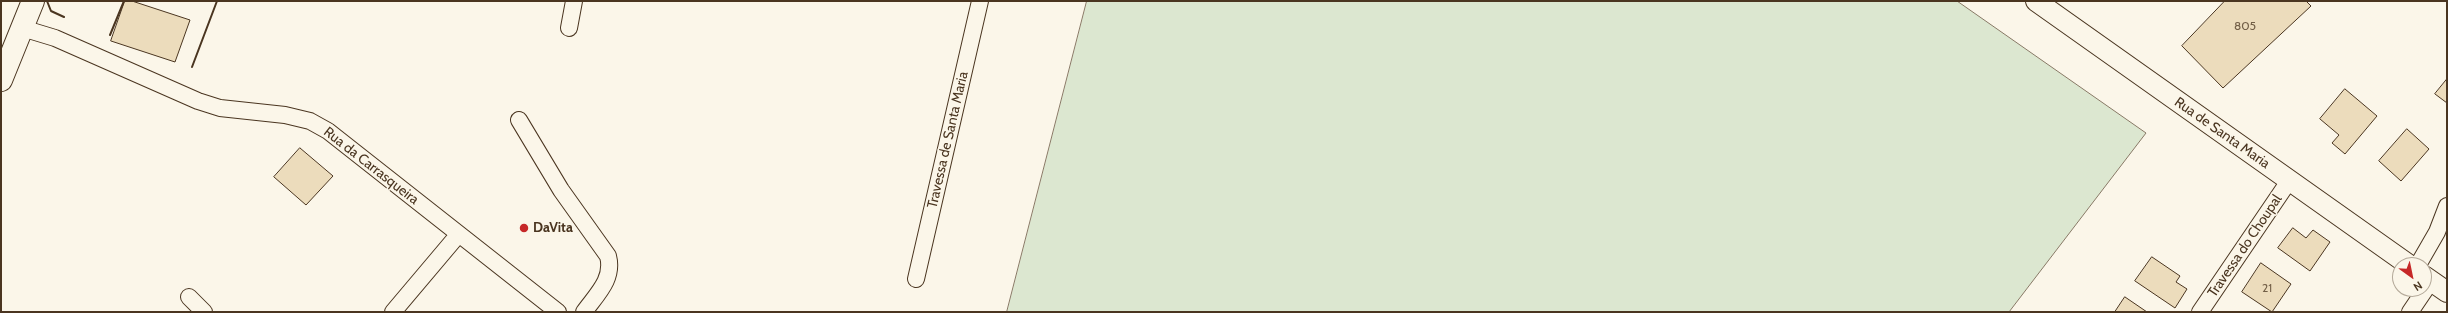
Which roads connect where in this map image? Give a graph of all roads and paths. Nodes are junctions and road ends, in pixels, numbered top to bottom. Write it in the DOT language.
graph roads {
  1 [pos="33,1"];
  2 [pos="574,1"];
  3 [pos="980,1"];
  4 [pos="2036,1"];
  5 [pos="22,28"];
  6 [pos="569,28"];
  7 [pos="1,80"];
  8 [pos="519,120"];
  9 [pos="2289,181"];
  10 [pos="2447,206"];
  11 [pos="458,235"];
  12 [pos="2398,257"];
  13 [pos="2423,257"];
  14 [pos="916,279"];
  15 [pos="2432,282"];
  16 [pos="2447,292"];
  17 [pos="2418,297"];
  18 [pos="189,298"];
  19 [pos="204,312"];
  20 [pos="393,312"];
  21 [pos="558,312"];
  22 [pos="584,312"];
  23 [pos="2200,312"];
  24 [pos="2410,312"];
  1 -- 5 [label="main road"];
  2 -- 6 [label="street"];
  3 -- 14 [label="street, Travessa de Santa Maria"];
  4 -- 9 [label="street, Rua de Santa Maria"];
  5 -- 7 [label="main road"];
  5 -- 11 [label="street, Rua da Carrasqueira"];
  8 -- 22 [label="street"];
  9 -- 12 [label="street, Rua de Santa Maria"];
  9 -- 23 [label="street, Travessa do Choupal"];
  10 -- 13 [label="street"];
  11 -- 20 [label="street"];
  11 -- 21 [label="street, Rua da Carrasqueira"];
  15 -- 16 [label="street"];
  17 -- 24 [label="street"];
  18 -- 19 [label="street"];
}
